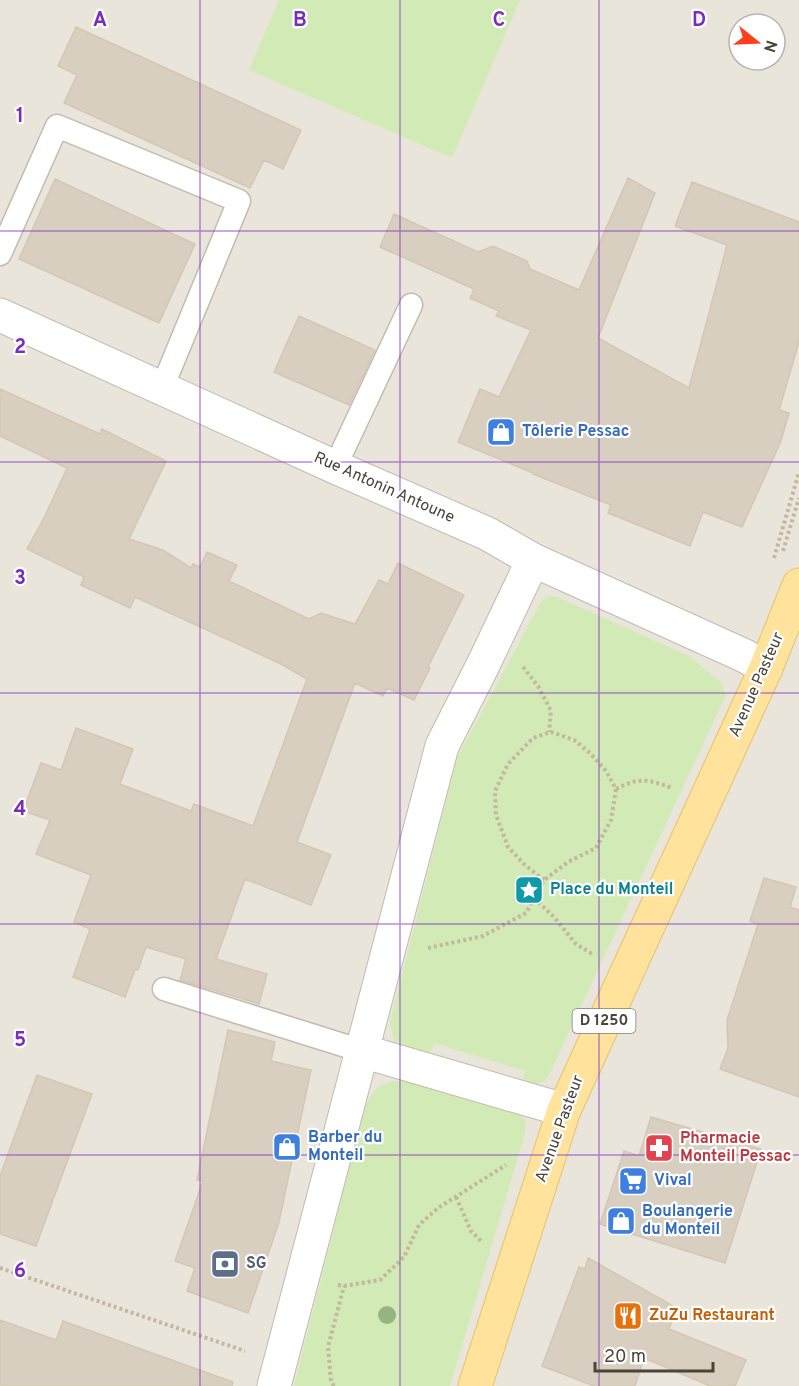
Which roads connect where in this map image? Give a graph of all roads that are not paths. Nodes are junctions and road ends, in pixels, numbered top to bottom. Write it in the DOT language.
graph roads {
  1 [pos="0,254"];
  2 [pos="411,305"];
  3 [pos="0,315"];
  4 [pos="162,388"];
  5 [pos="335,467"];
  6 [pos="533,560"];
  7 [pos="799,585"];
  8 [pos="766,668"];
  9 [pos="164,989"];
  10 [pos="362,1051"];
  11 [pos="564,1110"];
  12 [pos="277,1375"];
  13 [pos="476,1386"];
  1 -- 4 [label="lane"];
  2 -- 5 [label="lane"];
  3 -- 4 [label="street, Rue Antonin Antoune"];
  4 -- 5 [label="street, Rue Antonin Antoune"];
  5 -- 6 [label="street, Rue Antonin Antoune"];
  6 -- 8 [label="street, Rue Antonin Antoune"];
  6 -- 10 [label="street"];
  7 -- 8 [label="main road, Avenue Pasteur / D 1250"];
  8 -- 11 [label="main road, Avenue Pasteur / D 1250"];
  9 -- 10 [label="lane"];
  10 -- 11 [label="street"];
  10 -- 12 [label="street"];
  11 -- 13 [label="main road, Avenue Pasteur / D 1250"];
}
